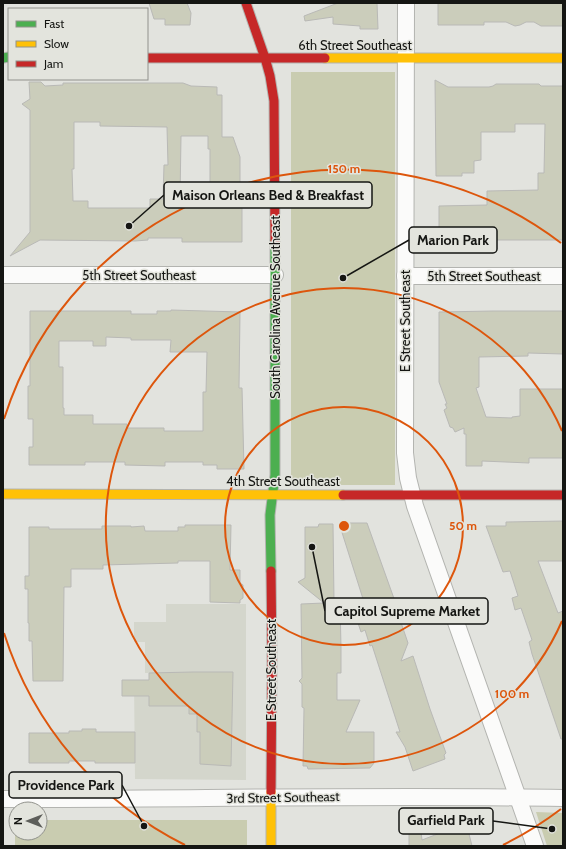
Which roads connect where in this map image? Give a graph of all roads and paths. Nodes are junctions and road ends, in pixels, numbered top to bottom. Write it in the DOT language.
graph roads {
  1 [pos="246,3"];
  2 [pos="406,3"];
  3 [pos="148,58"];
  4 [pos="265,58"];
  5 [pos="406,58"];
  6 [pos="563,58"];
  7 [pos="3,276"];
  8 [pos="275,276"];
  9 [pos="405,276"];
  10 [pos="563,276"];
  11 [pos="3,494"];
  12 [pos="412,494"];
  13 [pos="563,494"];
  14 [pos="273,495"];
  15 [pos="517,797"];
  16 [pos="272,798"];
  17 [pos="563,798"];
  18 [pos="3,799"];
  19 [pos="271,846"];
  20 [pos="535,846"];
  1 -- 4 [label="street, South Carolina Avenue Southeast"];
  2 -- 5 [label="street, E Street Southeast"];
  3 -- 4 [label="street, 6th Street Southeast"];
  4 -- 5 [label="street, 6th Street Southeast"];
  4 -- 8 [label="street, South Carolina Avenue Southeast"];
  5 -- 6 [label="street, 6th Street Southeast"];
  5 -- 9 [label="street, E Street Southeast"];
  7 -- 8 [label="street, 5th Street Southeast"];
  8 -- 14 [label="street, South Carolina Avenue Southeast"];
  9 -- 10 [label="street, 5th Street Southeast"];
  9 -- 12 [label="street, E Street Southeast"];
  11 -- 14 [label="street, 4th Street Southeast"];
  12 -- 13 [label="street, 4th Street Southeast"];
  12 -- 14 [label="street, 4th Street Southeast"];
  12 -- 15 [label="street"];
  14 -- 16 [label="street, E Street Southeast"];
  15 -- 16 [label="street, 3rd Street Southeast"];
  15 -- 17 [label="street, 3rd Street Southeast"];
  15 -- 20 [label="street"];
  16 -- 18 [label="street, 3rd Street Southeast"];
  16 -- 19 [label="street, E Street Southeast"];
}
